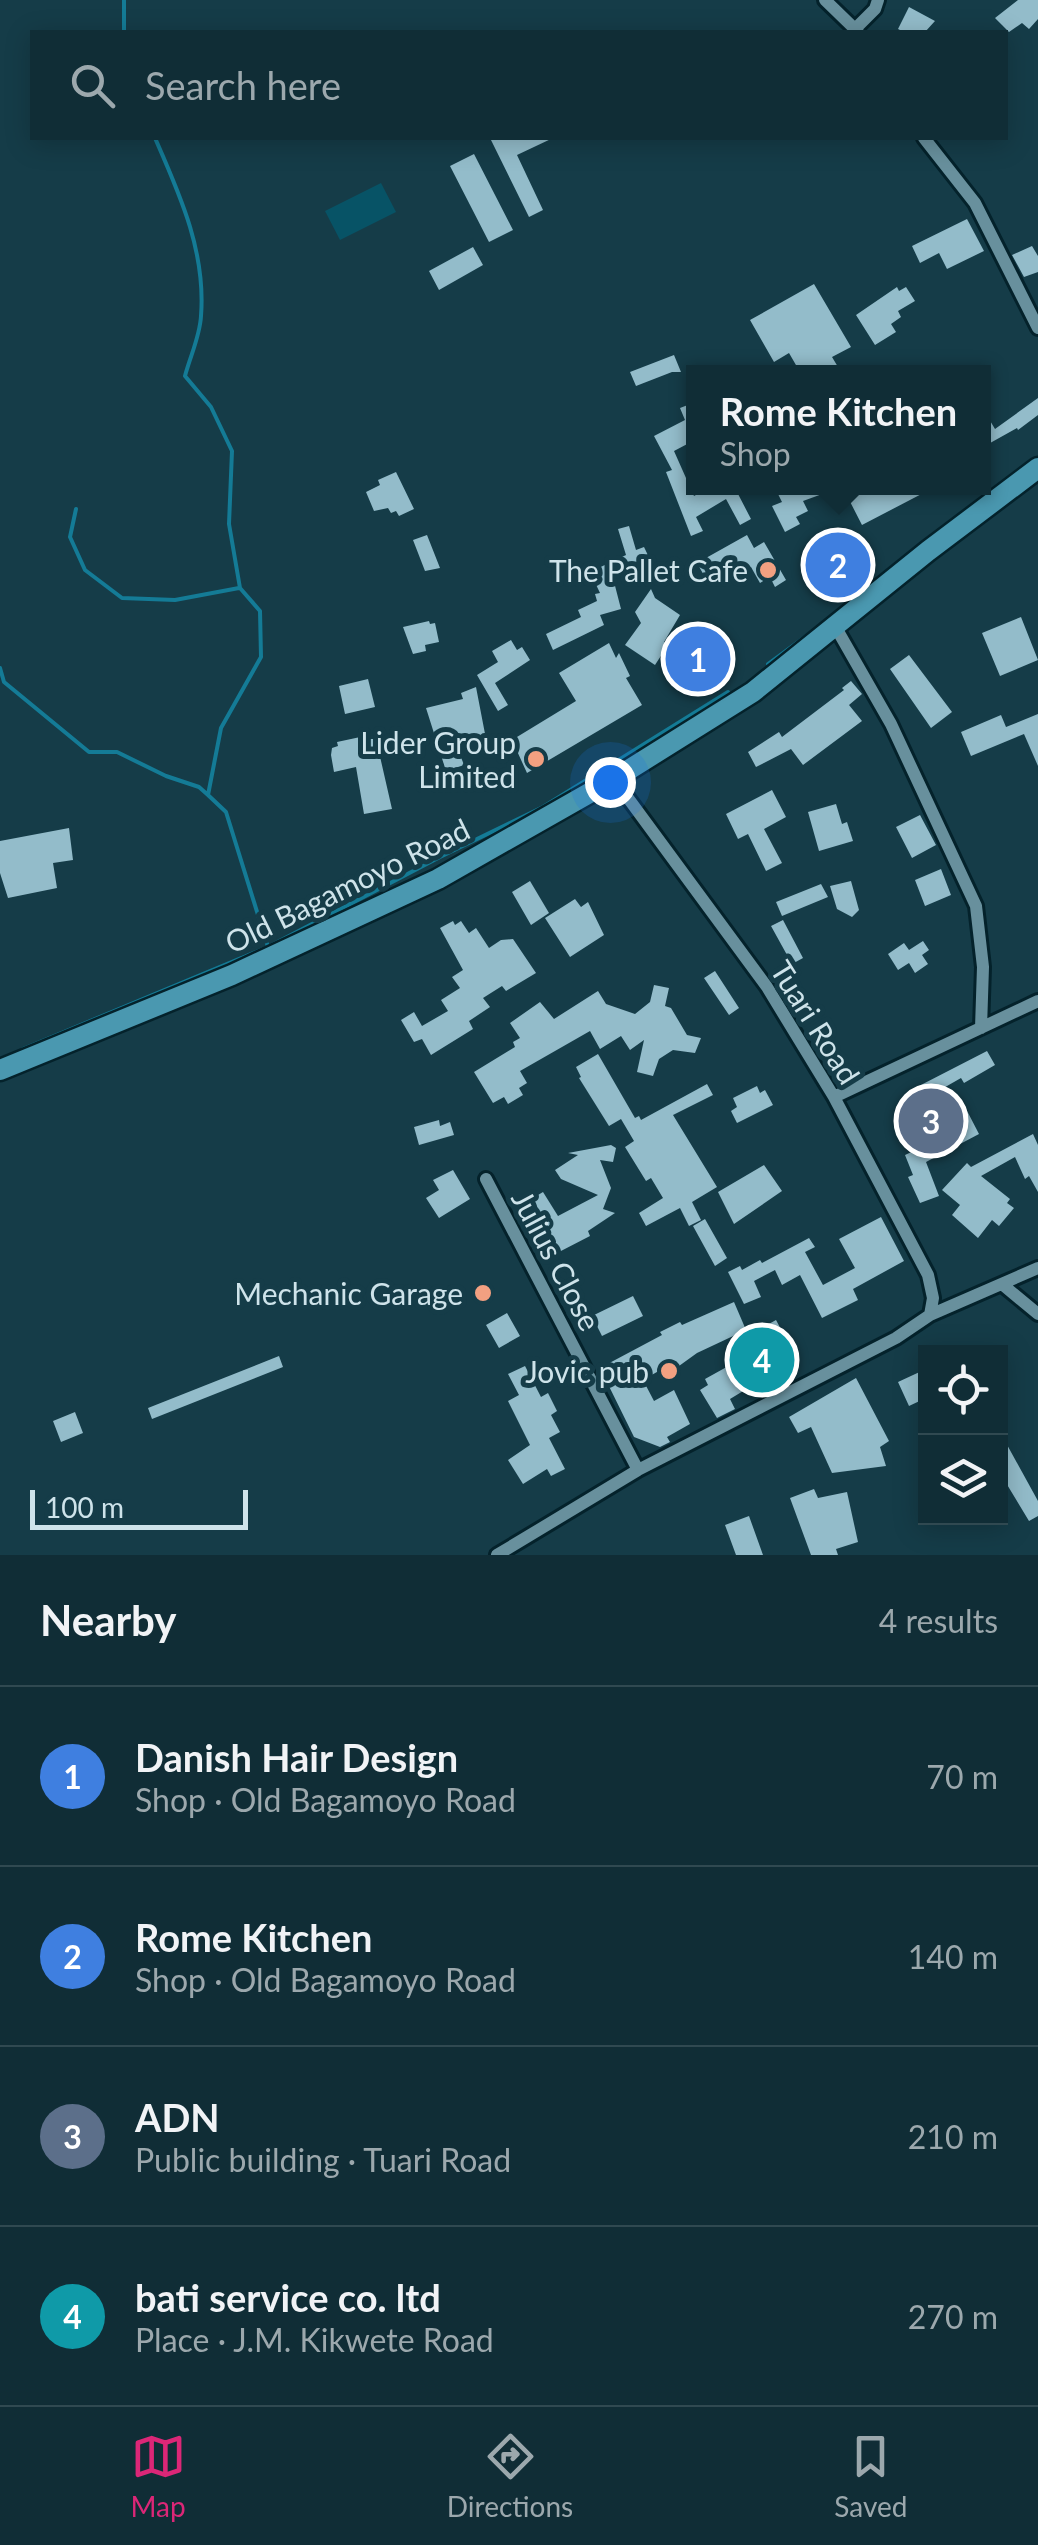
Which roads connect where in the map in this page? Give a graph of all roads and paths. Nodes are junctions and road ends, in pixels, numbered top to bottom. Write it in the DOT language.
graph roads {
  1 [pos="825,0"];
  2 [pos="878,0"];
  3 [pos="856,30"];
  4 [pos="858,30"];
  5 [pos="926,140"];
  6 [pos="1038,328"];
  7 [pos="1038,468"];
  8 [pos="836,626"];
  9 [pos="614,779"];
  10 [pos="1038,1001"];
  11 [pos="982,1028"];
  12 [pos="0,1070"];
  13 [pos="834,1097"];
  14 [pos="486,1179"];
  15 [pos="1038,1268"];
  16 [pos="1003,1285"];
  17 [pos="930,1314"];
  18 [pos="1038,1314"];
  19 [pos="638,1470"];
  20 [pos="497,1555"];
  1 -- 3 [label="street"];
  2 -- 4 [label="street"];
  5 -- 6 [label="street"];
  7 -- 8 [label="main road, Old Bagamoyo Road"];
  8 -- 9 [label="main road, Old Bagamoyo Road"];
  8 -- 11 [label="street"];
  9 -- 12 [label="main road, Old Bagamoyo Road"];
  9 -- 13 [label="street, Tuari Road"];
  10 -- 11 [label="street"];
  11 -- 13 [label="street"];
  13 -- 17 [label="street, Tuari Road"];
  14 -- 19 [label="street, Julius Close"];
  15 -- 16 [label="street"];
  16 -- 17 [label="street"];
  16 -- 18 [label="street"];
  17 -- 19 [label="street"];
  19 -- 20 [label="street"];
}
